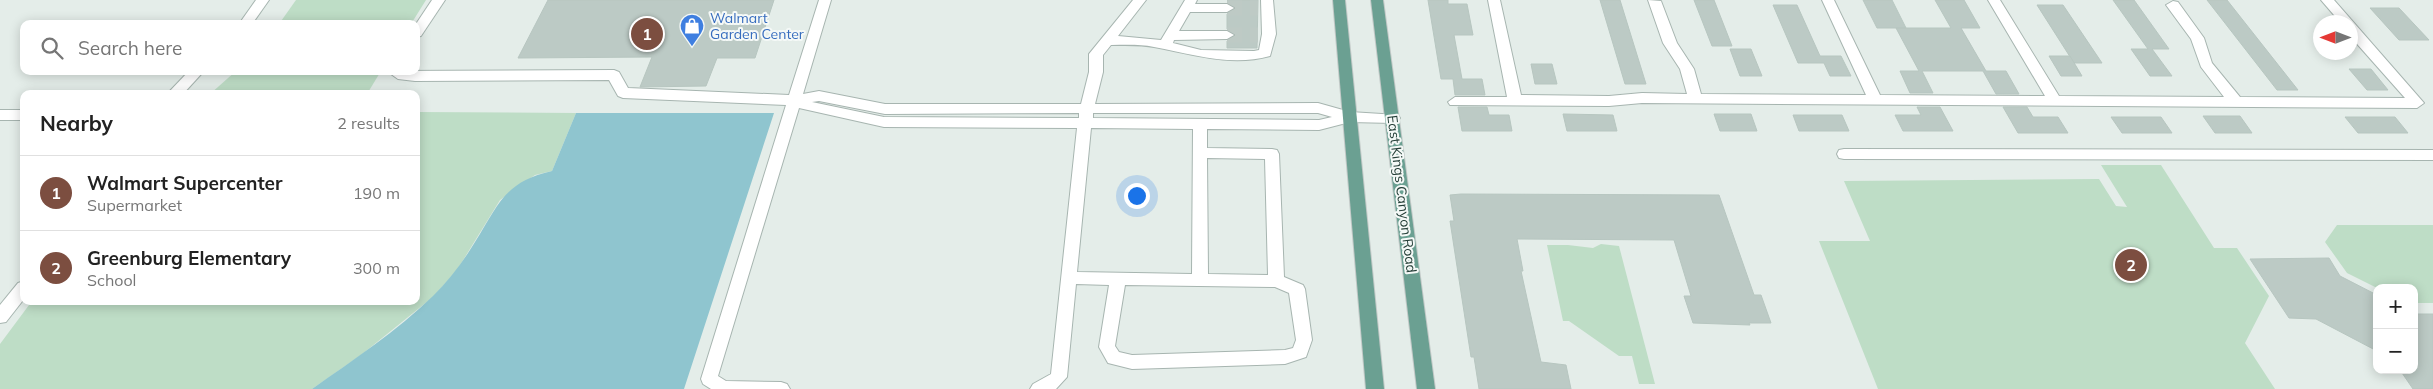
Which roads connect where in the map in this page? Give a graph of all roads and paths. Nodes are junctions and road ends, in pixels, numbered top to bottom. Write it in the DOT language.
graph roads {
  1 [pos="263,0"];
  2 [pos="439,0"];
  3 [pos="825,0"];
  4 [pos="1140,0"];
  5 [pos="1339,0"];
  6 [pos="1377,0"];
  7 [pos="1494,0"];
  8 [pos="1828,0"];
  9 [pos="1994,0"];
  10 [pos="2328,0"];
  11 [pos="1654,1"];
  12 [pos="1189,4"];
  13 [pos="2173,4"];
  14 [pos="1264,6"];
  15 [pos="1227,8"];
  16 [pos="2341,15"];
  17 [pos="248,20"];
  18 [pos="420,27"];
  19 [pos="1227,35"];
  20 [pos="2358,35"];
  21 [pos="1107,40"];
  22 [pos="1167,40"];
  23 [pos="193,75"];
  24 [pos="406,75"];
  25 [pos="178,90"];
  26 [pos="1696,99"];
  27 [pos="793,100"];
  28 [pos="1515,100"];
  29 [pos="1875,100"];
  30 [pos="2055,101"];
  31 [pos="2235,101"];
  32 [pos="1455,102"];
  33 [pos="0,115"];
  34 [pos="20,115"];
  35 [pos="1086,116"];
  36 [pos="1350,117"];
  37 [pos="1393,118"];
  38 [pos="1200,123"];
  39 [pos="1200,153"];
  40 [pos="1844,154"];
  41 [pos="2433,155"];
  42 [pos="1068,278"];
  43 [pos="1118,278"];
  44 [pos="1200,279"];
  45 [pos="1276,281"];
  46 [pos="20,292"];
  47 [pos="0,317"];
  48 [pos="781,389"];
  49 [pos="1039,389"];
  50 [pos="1375,389"];
  51 [pos="1426,389"];
  1 -- 17 [label="street"];
  2 -- 18 [label="street"];
  3 -- 27 [label="street"];
  4 -- 21 [label="street"];
  5 -- 36 [label="main road"];
  6 -- 37 [label="main road, East Kings Canyon Road"];
  7 -- 28 [label="street"];
  8 -- 29 [label="street"];
  9 -- 30 [label="street"];
  10 -- 16 [label="street"];
  11 -- 26 [label="street"];
  12 -- 15 [label="street"];
  12 -- 22 [label="street"];
  13 -- 31 [label="street"];
  14 -- 22 [label="street"];
  19 -- 22 [label="street"];
  20 -- 31 [label="street"];
  21 -- 22 [label="street"];
  21 -- 35 [label="street"];
  23 -- 25 [label="street"];
  24 -- 27 [label="street"];
  26 -- 28 [label="street"];
  26 -- 29 [label="street"];
  27 -- 35 [label="street"];
  27 -- 48 [label="street"];
  28 -- 32 [label="street"];
  29 -- 30 [label="street"];
  30 -- 31 [label="street"];
  33 -- 34 [label="street"];
  35 -- 36 [label="street"];
  35 -- 38 [label="street"];
  35 -- 42 [label="street"];
  36 -- 37 [label="street"];
  36 -- 38 [label="street"];
  36 -- 50 [label="main road"];
  37 -- 51 [label="main road, East Kings Canyon Road"];
  38 -- 39 [label="street"];
  39 -- 44 [label="street"];
  39 -- 45 [label="street"];
  40 -- 41 [label="street"];
  42 -- 43 [label="street"];
  42 -- 49 [label="street"];
  43 -- 44 [label="street"];
  43 -- 45 [label="street"];
  44 -- 45 [label="street"];
  46 -- 47 [label="street"];
}
